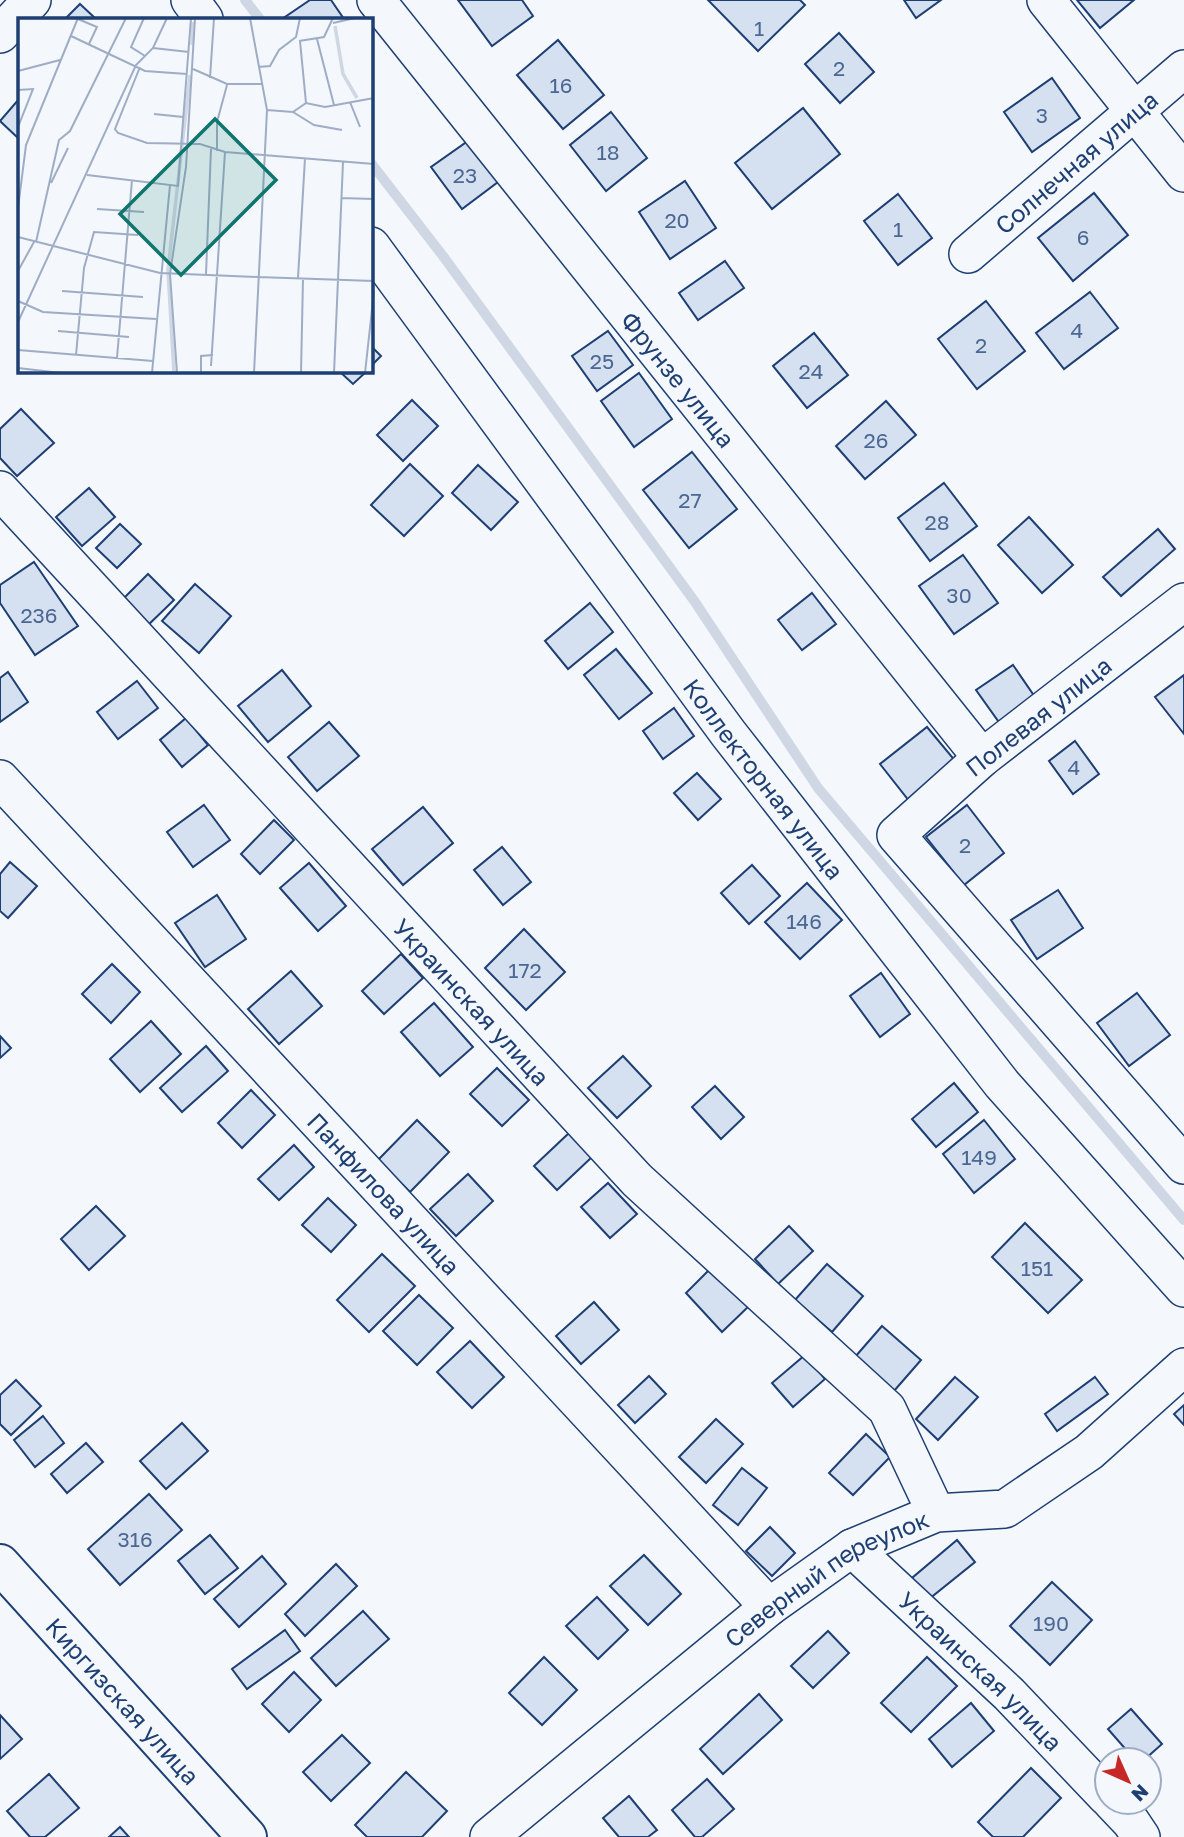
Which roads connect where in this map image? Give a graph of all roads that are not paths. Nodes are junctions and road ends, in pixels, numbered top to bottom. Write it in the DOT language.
graph roads {
  1 [pos="32,0"];
  2 [pos="190,0"];
  3 [pos="376,0"];
  4 [pos="1046,0"];
  5 [pos="203,18"];
  6 [pos="0,34"];
  7 [pos="1184,69"];
  8 [pos="1135,112"];
  9 [pos="1184,173"];
  10 [pos="373,249"];
  11 [pos="968,254"];
  12 [pos="0,490"];
  13 [pos="1184,602"];
  14 [pos="982,758"];
  15 [pos="0,779"];
  16 [pos="1184,1165"];
  17 [pos="1184,1288"];
  18 [pos="1184,1367"];
  19 [pos="936,1513"];
  20 [pos="852,1548"];
  21 [pos="0,1564"];
  22 [pos="769,1607"];
  23 [pos="1093,1782"];
  24 [pos="1124,1816"];
  25 [pos="247,1837"];
  26 [pos="489,1837"];
  27 [pos="1141,1837"];
  1 -- 6 [label="street"];
  2 -- 5 [label="street"];
  3 -- 14 [label="street, Фрунзе улица"];
  4 -- 8 [label="street"];
  7 -- 8 [label="street, Солнечная улица"];
  8 -- 9 [label="street"];
  8 -- 11 [label="street, Солнечная улица"];
  10 -- 17 [label="street, Коллекторная улица"];
  12 -- 19 [label="street, Украинская улица"];
  13 -- 14 [label="street, Полевая улица"];
  14 -- 16 [label="street, Полевая улица"];
  15 -- 22 [label="street, Панфилова улица"];
  18 -- 19 [label="street, Северный переулок"];
  19 -- 20 [label="street, Северный переулок"];
  20 -- 22 [label="street, Северный переулок"];
  20 -- 23 [label="street, Украинская улица"];
  21 -- 25 [label="main road, Киргизская улица"];
  22 -- 26 [label="street, Северный переулок"];
  24 -- 27 [label="street"];
}
